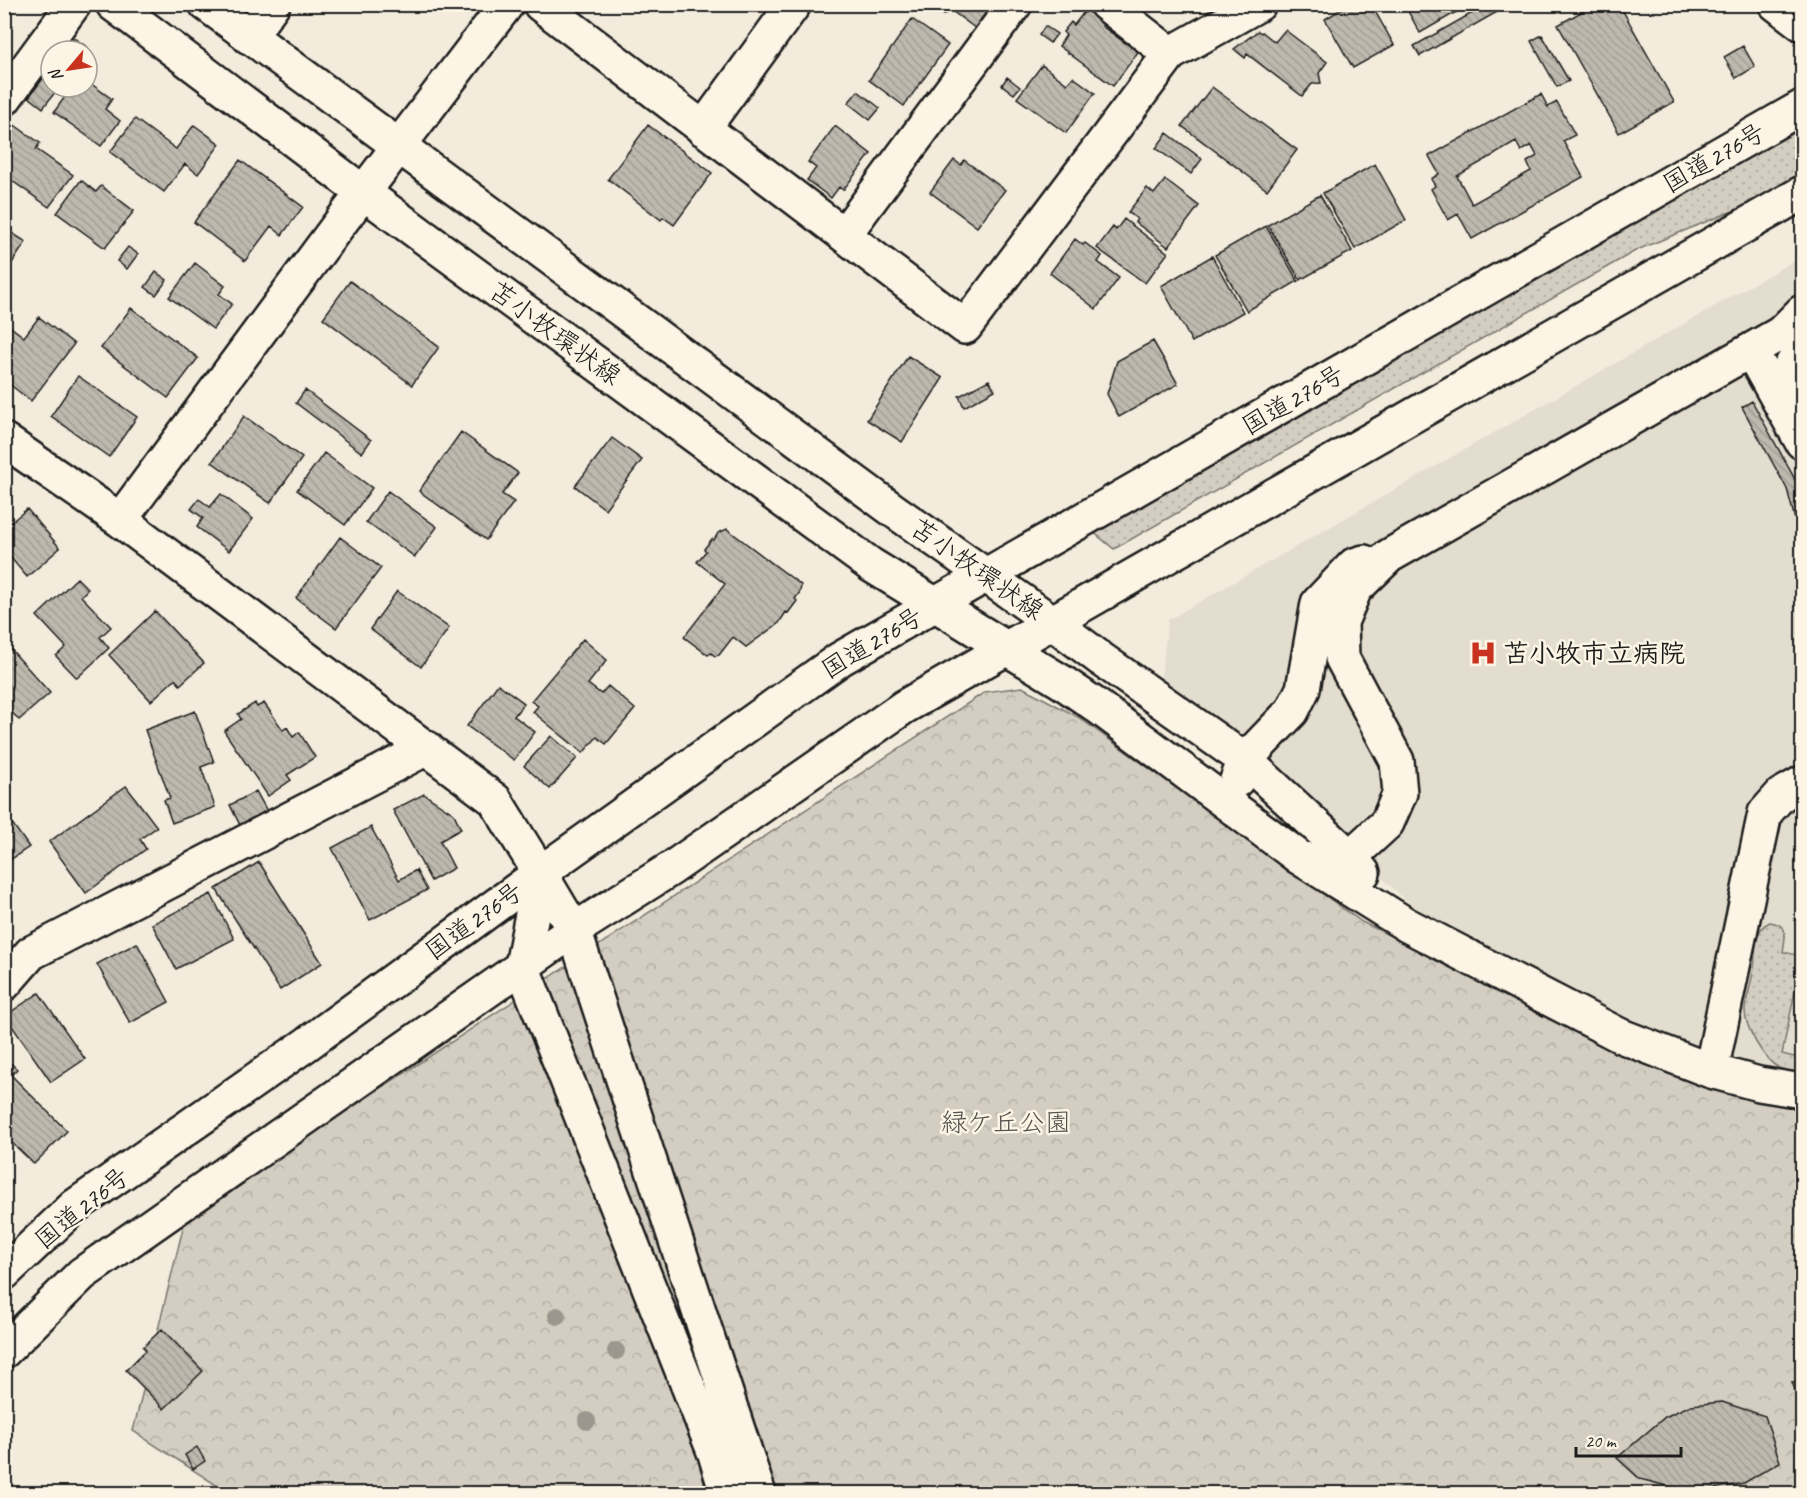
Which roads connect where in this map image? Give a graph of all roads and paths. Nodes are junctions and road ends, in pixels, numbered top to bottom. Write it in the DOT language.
graph roads {
  1 [pos="74,4"];
  2 [pos="113,4"];
  3 [pos="206,4"];
  4 [pos="273,4"];
  5 [pos="507,4"];
  6 [pos="540,4"];
  7 [pos="794,4"];
  8 [pos="1015,4"];
  9 [pos="1106,4"];
  10 [pos="1259,4"];
  11 [pos="1776,4"];
  12 [pos="1803,24"];
  13 [pos="249,37"];
  14 [pos="1170,54"];
  15 [pos="4,99"];
  16 [pos="1803,107"];
  17 [pos="703,129"];
  18 [pos="398,147"];
  19 [pos="364,193"];
  20 [pos="1803,193"];
  21 [pos="844,235"];
  22 [pos="1797,332"];
  23 [pos="1751,351"];
  24 [pos="1783,409"];
  25 [pos="4,440"];
  26 [pos="1803,442"];
  27 [pos="120,520"];
  28 [pos="1389,556"];
  29 [pos="986,576"];
  30 [pos="935,605"];
  31 [pos="1052,622"];
  32 [pos="1006,648"];
  33 [pos="427,748"];
  34 [pos="1245,760"];
  35 [pos="1803,783"];
  36 [pos="1265,831"];
  37 [pos="1350,857"];
  38 [pos="1300,858"];
  39 [pos="540,873"];
  40 [pos="1407,925"];
  41 [pos="574,930"];
  42 [pos="522,966"];
  43 [pos="4,984"];
  44 [pos="1711,1071"];
  45 [pos="1803,1091"];
  46 [pos="4,1273"];
  47 [pos="4,1351"];
  48 [pos="727,1494"];
  49 [pos="759,1494"];
  1 -- 15 [label="main road"];
  2 -- 19 [label="main road, 苫小牧環状線"];
  3 -- 13 [label="main road, 苫小牧環状線"];
  4 -- 13 [label="main road"];
  5 -- 18 [label="main road"];
  6 -- 17 [label="main road"];
  7 -- 17 [label="main road"];
  8 -- 21 [label="main road"];
  9 -- 14 [label="main road"];
  10 -- 14 [label="main road"];
  11 -- 12 [label="main road"];
  13 -- 18 [label="main road, 苫小牧環状線"];
  14 -- 21 [label="main road"];
  16 -- 29 [label="main road, 国道276号"];
  17 -- 21 [label="main road"];
  18 -- 19 [label="main road"];
  18 -- 29 [label="main road, 苫小牧環状線"];
  19 -- 27 [label="main road"];
  19 -- 30 [label="main road, 苫小牧環状線"];
  20 -- 31 [label="main road, 国道276号"];
  22 -- 23 [label="main road"];
  22 -- 24 [label="main road"];
  23 -- 24 [label="main road"];
  23 -- 28 [label="main road"];
  24 -- 26 [label="main road"];
  25 -- 27 [label="main road"];
  27 -- 33 [label="main road"];
  28 -- 34 [label="main road"];
  28 -- 37 [label="main road"];
  29 -- 30 [label="main road, 国道276号"];
  29 -- 31 [label="main road, 苫小牧環状線"];
  30 -- 32 [label="main road, 苫小牧環状線"];
  30 -- 39 [label="main road, 国道276号"];
  31 -- 32 [label="main road, 国道276号"];
  31 -- 34 [label="main road, 苫小牧環状線"];
  32 -- 36 [label="main road, 苫小牧環状線"];
  32 -- 41 [label="main road, 国道276号"];
  33 -- 39 [label="main road"];
  33 -- 43 [label="main road"];
  34 -- 36 [label="main road"];
  34 -- 37 [label="main road, 苫小牧環状線"];
  35 -- 44 [label="main road"];
  36 -- 38 [label="main road, 苫小牧環状線"];
  37 -- 38 [label="main road"];
  37 -- 40 [label="main road, 苫小牧環状線"];
  38 -- 40 [label="main road, 苫小牧環状線"];
  39 -- 41 [label="main road"];
  39 -- 42 [label="main road"];
  39 -- 46 [label="main road, 国道276号"];
  40 -- 44 [label="main road, 苫小牧環状線"];
  41 -- 42 [label="main road, 国道276号"];
  41 -- 49 [label="main road"];
  42 -- 47 [label="main road, 国道276号"];
  42 -- 48 [label="main road"];
  44 -- 45 [label="main road, 苫小牧環状線"];
}
